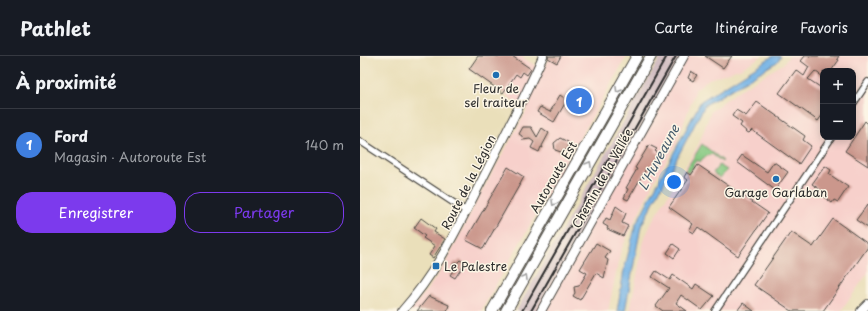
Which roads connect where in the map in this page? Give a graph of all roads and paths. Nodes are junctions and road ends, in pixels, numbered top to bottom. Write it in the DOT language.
graph roads {
  1 [pos="543,56"];
  2 [pos="637,56"];
  3 [pos="650,56"];
  4 [pos="684,56"];
  5 [pos="868,82"];
  6 [pos="856,100"];
  7 [pos="830,140"];
  8 [pos="360,141"];
  9 [pos="466,211"];
  10 [pos="868,305"];
  11 [pos="402,311"];
  12 [pos="492,311"];
  13 [pos="506,311"];
  14 [pos="541,311"];
  15 [pos="715,311"];
  16 [pos="861,311"];
  17 [pos="865,311"];
  1 -- 9 [label="main road, Route de la Légion"];
  2 -- 12 [label="highway, Autoroute Est, one-way"];
  13 -- 3 [label="highway, Autoroute Est, one-way"];
  4 -- 14 [label="main road, Chemin de la Vallée"];
  5 -- 6 [label="street"];
  7 -- 15 [label="street"];
  8 -- 9 [label="street"];
  9 -- 11 [label="main road, Route de la Légion"];
  10 -- 16 [label="main road"];
  10 -- 17 [label="main road"];
}
